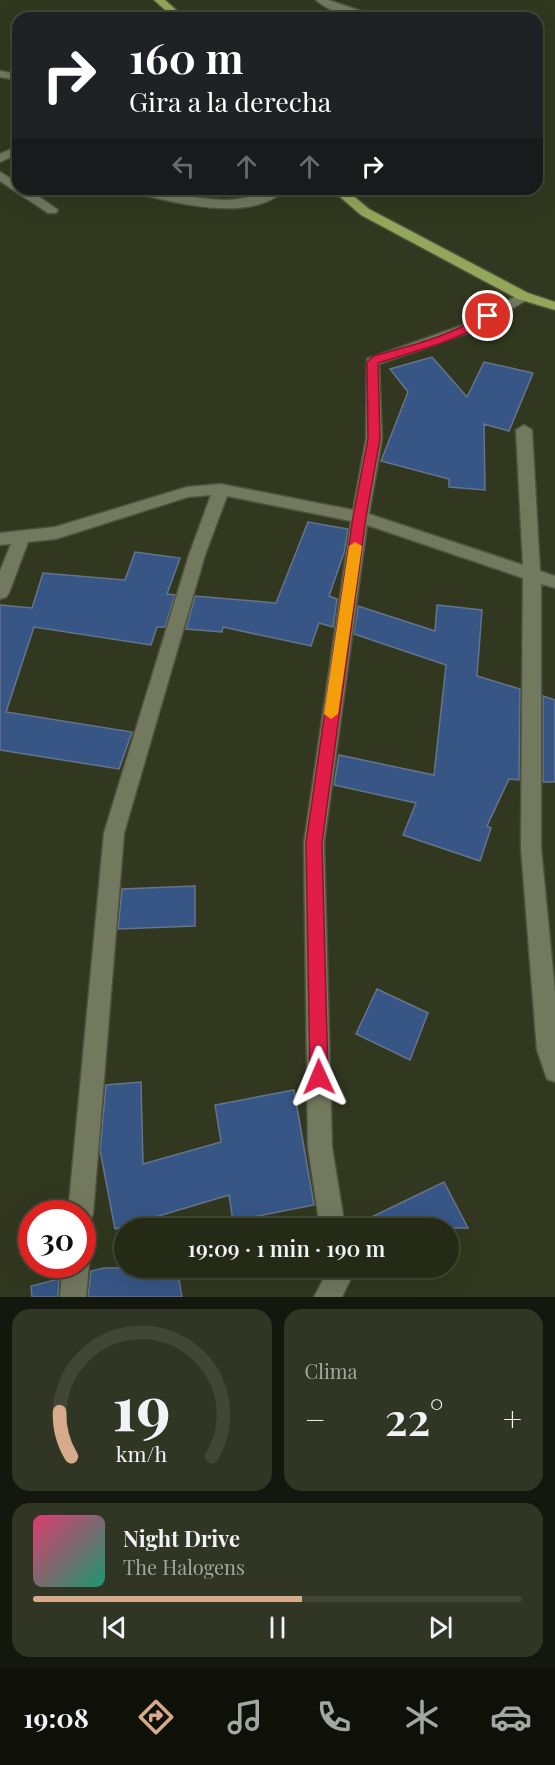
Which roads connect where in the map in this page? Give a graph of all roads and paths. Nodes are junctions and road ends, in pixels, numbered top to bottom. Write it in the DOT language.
graph roads {
  1 [pos="159,0"];
  2 [pos="321,0"];
  3 [pos="173,12"];
  4 [pos="354,12"];
  5 [pos="30,195"];
  6 [pos="162,195"];
  7 [pos="268,195"];
  8 [pos="344,195"];
  9 [pos="231,196"];
  10 [pos="52,210"];
  11 [pos="523,296"];
  12 [pos="555,306"];
  13 [pos="524,430"];
  14 [pos="221,489"];
  15 [pos="360,517"];
  16 [pos="21,538"];
  17 [pos="0,539"];
  18 [pos="532,576"];
  19 [pos="555,582"];
  20 [pos="0,593"];
  21 [pos="555,1071"];
  22 [pos="82,1200"];
  23 [pos="331,1218"];
  24 [pos="75,1278"];
  25 [pos="338,1278"];
  26 [pos="73,1297"];
  27 [pos="327,1297"];
  1 -- 3 [label="highway"];
  2 -- 4 [label="street"];
  5 -- 10 [label="street"];
  6 -- 9 [label="street"];
  7 -- 9 [label="street"];
  8 -- 11 [label="highway"];
  11 -- 12 [label="highway"];
  11 -- 15 [label="street"];
  13 -- 18 [label="street"];
  14 -- 15 [label="street"];
  14 -- 16 [label="street"];
  14 -- 22 [label="street"];
  15 -- 18 [label="street"];
  15 -- 23 [label="street"];
  16 -- 17 [label="street"];
  16 -- 20 [label="street"];
  18 -- 19 [label="street"];
  18 -- 21 [label="street"];
  24 -- 26 [label="street"];
  25 -- 27 [label="street"];
}
